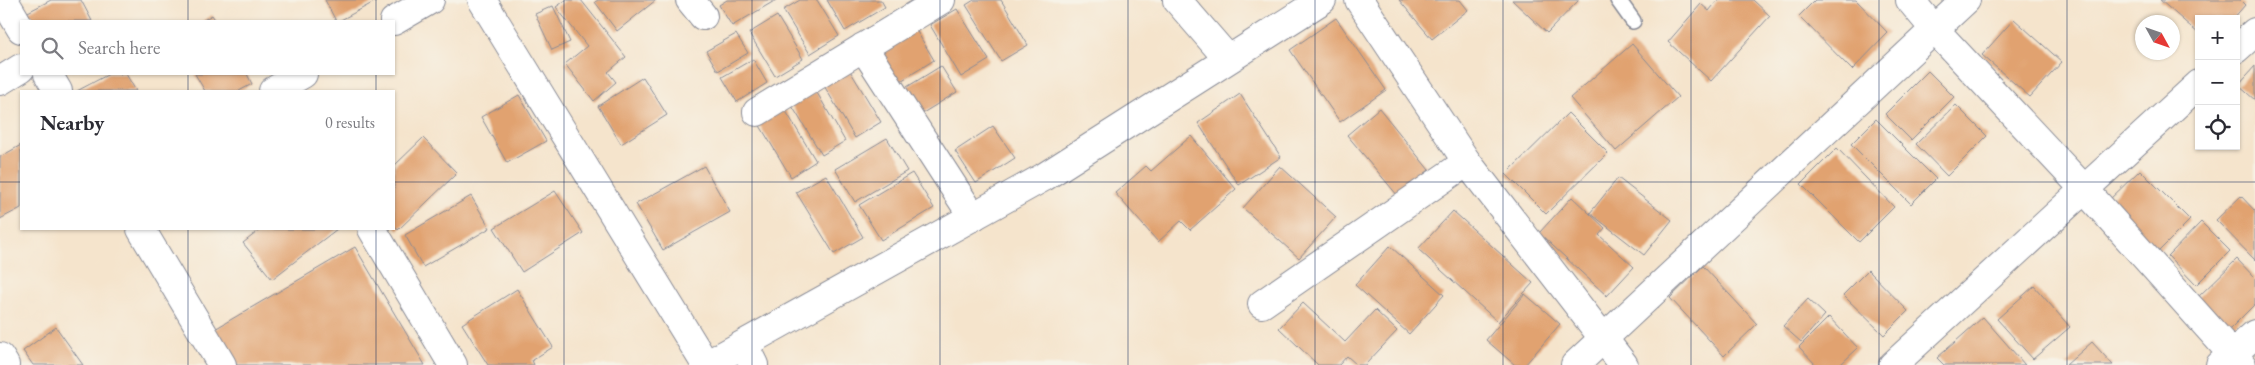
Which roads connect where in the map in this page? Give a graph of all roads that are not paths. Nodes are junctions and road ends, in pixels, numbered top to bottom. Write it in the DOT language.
graph roads {
  1 [pos="4,0"];
  2 [pos="430,0"];
  3 [pos="482,0"];
  4 [pos="941,0"];
  5 [pos="1177,0"];
  6 [pos="1322,0"];
  7 [pos="1359,0"];
  8 [pos="1618,0"];
  9 [pos="1910,0"];
  10 [pos="1966,0"];
  11 [pos="395,20"];
  12 [pos="1633,22"];
  13 [pos="20,28"];
  14 [pos="1935,30"];
  15 [pos="2255,32"];
  16 [pos="2240,45"];
  17 [pos="863,47"];
  18 [pos="1228,59"];
  19 [pos="20,69"];
  20 [pos="49,75"];
  21 [pos="0,81"];
  22 [pos="2195,88"];
  23 [pos="57,90"];
  24 [pos="757,112"];
  25 [pos="1467,162"];
  26 [pos="2085,190"];
  27 [pos="973,217"];
  28 [pos="142,230"];
  29 [pos="373,230"];
  30 [pos="1262,304"];
  31 [pos="2255,334"];
  32 [pos="1604,339"];
  33 [pos="749,355"];
  34 [pos="0,357"];
  35 [pos="2232,361"];
  36 [pos="4,365"];
  37 [pos="222,365"];
  38 [pos="453,365"];
  39 [pos="706,365"];
  40 [pos="1576,365"];
  41 [pos="1624,365"];
  42 [pos="1893,365"];
  1 -- 13 [label="street"];
  2 -- 11 [label="street"];
  3 -- 39 [label="street"];
  4 -- 17 [label="street"];
  5 -- 18 [label="street"];
  6 -- 18 [label="street"];
  7 -- 25 [label="street"];
  8 -- 12 [label="lane"];
  9 -- 14 [label="street"];
  10 -- 14 [label="street"];
  14 -- 26 [label="street"];
  14 -- 32 [label="street"];
  15 -- 16 [label="street"];
  17 -- 24 [label="street"];
  17 -- 27 [label="street"];
  18 -- 27 [label="street"];
  19 -- 21 [label="street"];
  20 -- 23 [label="street"];
  22 -- 26 [label="street"];
  25 -- 30 [label="street"];
  25 -- 32 [label="street"];
  26 -- 35 [label="street"];
  26 -- 42 [label="street"];
  27 -- 33 [label="street"];
  28 -- 37 [label="street"];
  29 -- 38 [label="street"];
  31 -- 35 [label="street"];
  32 -- 40 [label="street"];
  32 -- 41 [label="street"];
  33 -- 39 [label="street"];
  34 -- 36 [label="street"];
}
